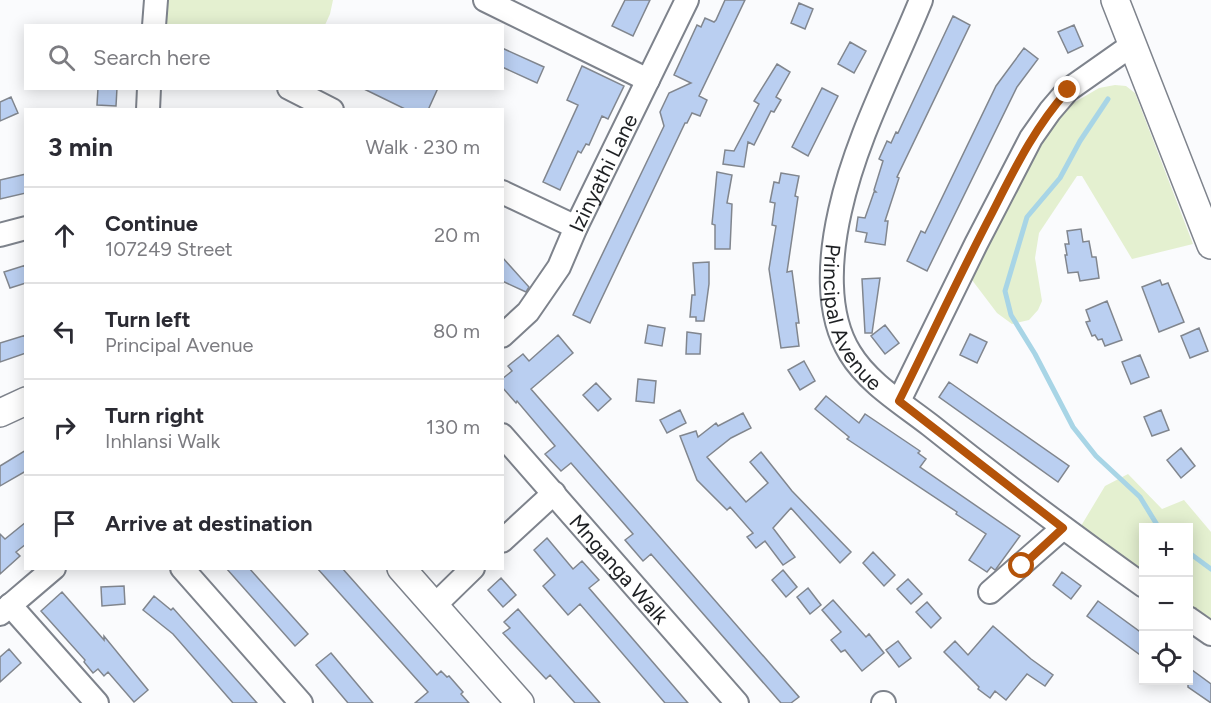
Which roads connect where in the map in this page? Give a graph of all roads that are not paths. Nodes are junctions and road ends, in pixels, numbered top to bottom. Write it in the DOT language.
graph roads {
  1 [pos="156,0"];
  2 [pos="485,0"];
  3 [pos="687,0"];
  4 [pos="921,0"];
  5 [pos="1115,0"];
  6 [pos="154,24"];
  7 [pos="1132,45"];
  8 [pos="648,80"];
  9 [pos="149,90"];
  10 [pos="293,90"];
  11 [pos="148,108"];
  12 [pos="328,108"];
  13 [pos="504,193"];
  14 [pos="576,227"];
  15 [pos="24,229"];
  16 [pos="0,235"];
  17 [pos="1210,242"];
  18 [pos="504,334"];
  19 [pos="899,401"];
  20 [pos="24,402"];
  21 [pos="0,413"];
  22 [pos="504,437"];
  23 [pos="554,493"];
  24 [pos="1063,528"];
  25 [pos="504,539"];
  26 [pos="52,570"];
  27 [pos="184,570"];
  28 [pos="403,570"];
  29 [pos="471,570"];
  30 [pos="1139,583"];
  31 [pos="990,592"];
  32 [pos="434,606"];
  33 [pos="5,610"];
  34 [pos="1193,621"];
  35 [pos="1211,634"];
  36 [pos="97,703"];
  37 [pos="301,703"];
  38 [pos="520,703"];
  39 [pos="737,703"];
  1 -- 6 [label="street"];
  2 -- 8 [label="street"];
  3 -- 8 [label="street, Izinyathi Lane"];
  4 -- 19 [label="street, Principal Avenue"];
  5 -- 7 [label="street"];
  7 -- 17 [label="street"];
  7 -- 19 [label="street"];
  8 -- 14 [label="street, Izinyathi Lane"];
  9 -- 11 [label="street"];
  10 -- 12 [label="street"];
  13 -- 14 [label="street"];
  14 -- 18 [label="street, Izinyathi Lane"];
  15 -- 16 [label="street"];
  19 -- 24 [label="street, Principal Avenue"];
  20 -- 21 [label="street"];
  22 -- 23 [label="street, Mnganga Walk"];
  23 -- 25 [label="street"];
  23 -- 39 [label="street, Mnganga Walk"];
  24 -- 30 [label="street, Principal Avenue"];
  24 -- 31 [label="street"];
  26 -- 33 [label="street"];
  27 -- 37 [label="street"];
  28 -- 32 [label="street"];
  29 -- 32 [label="street"];
  32 -- 38 [label="street"];
  33 -- 36 [label="street"];
  34 -- 35 [label="street"];
}
